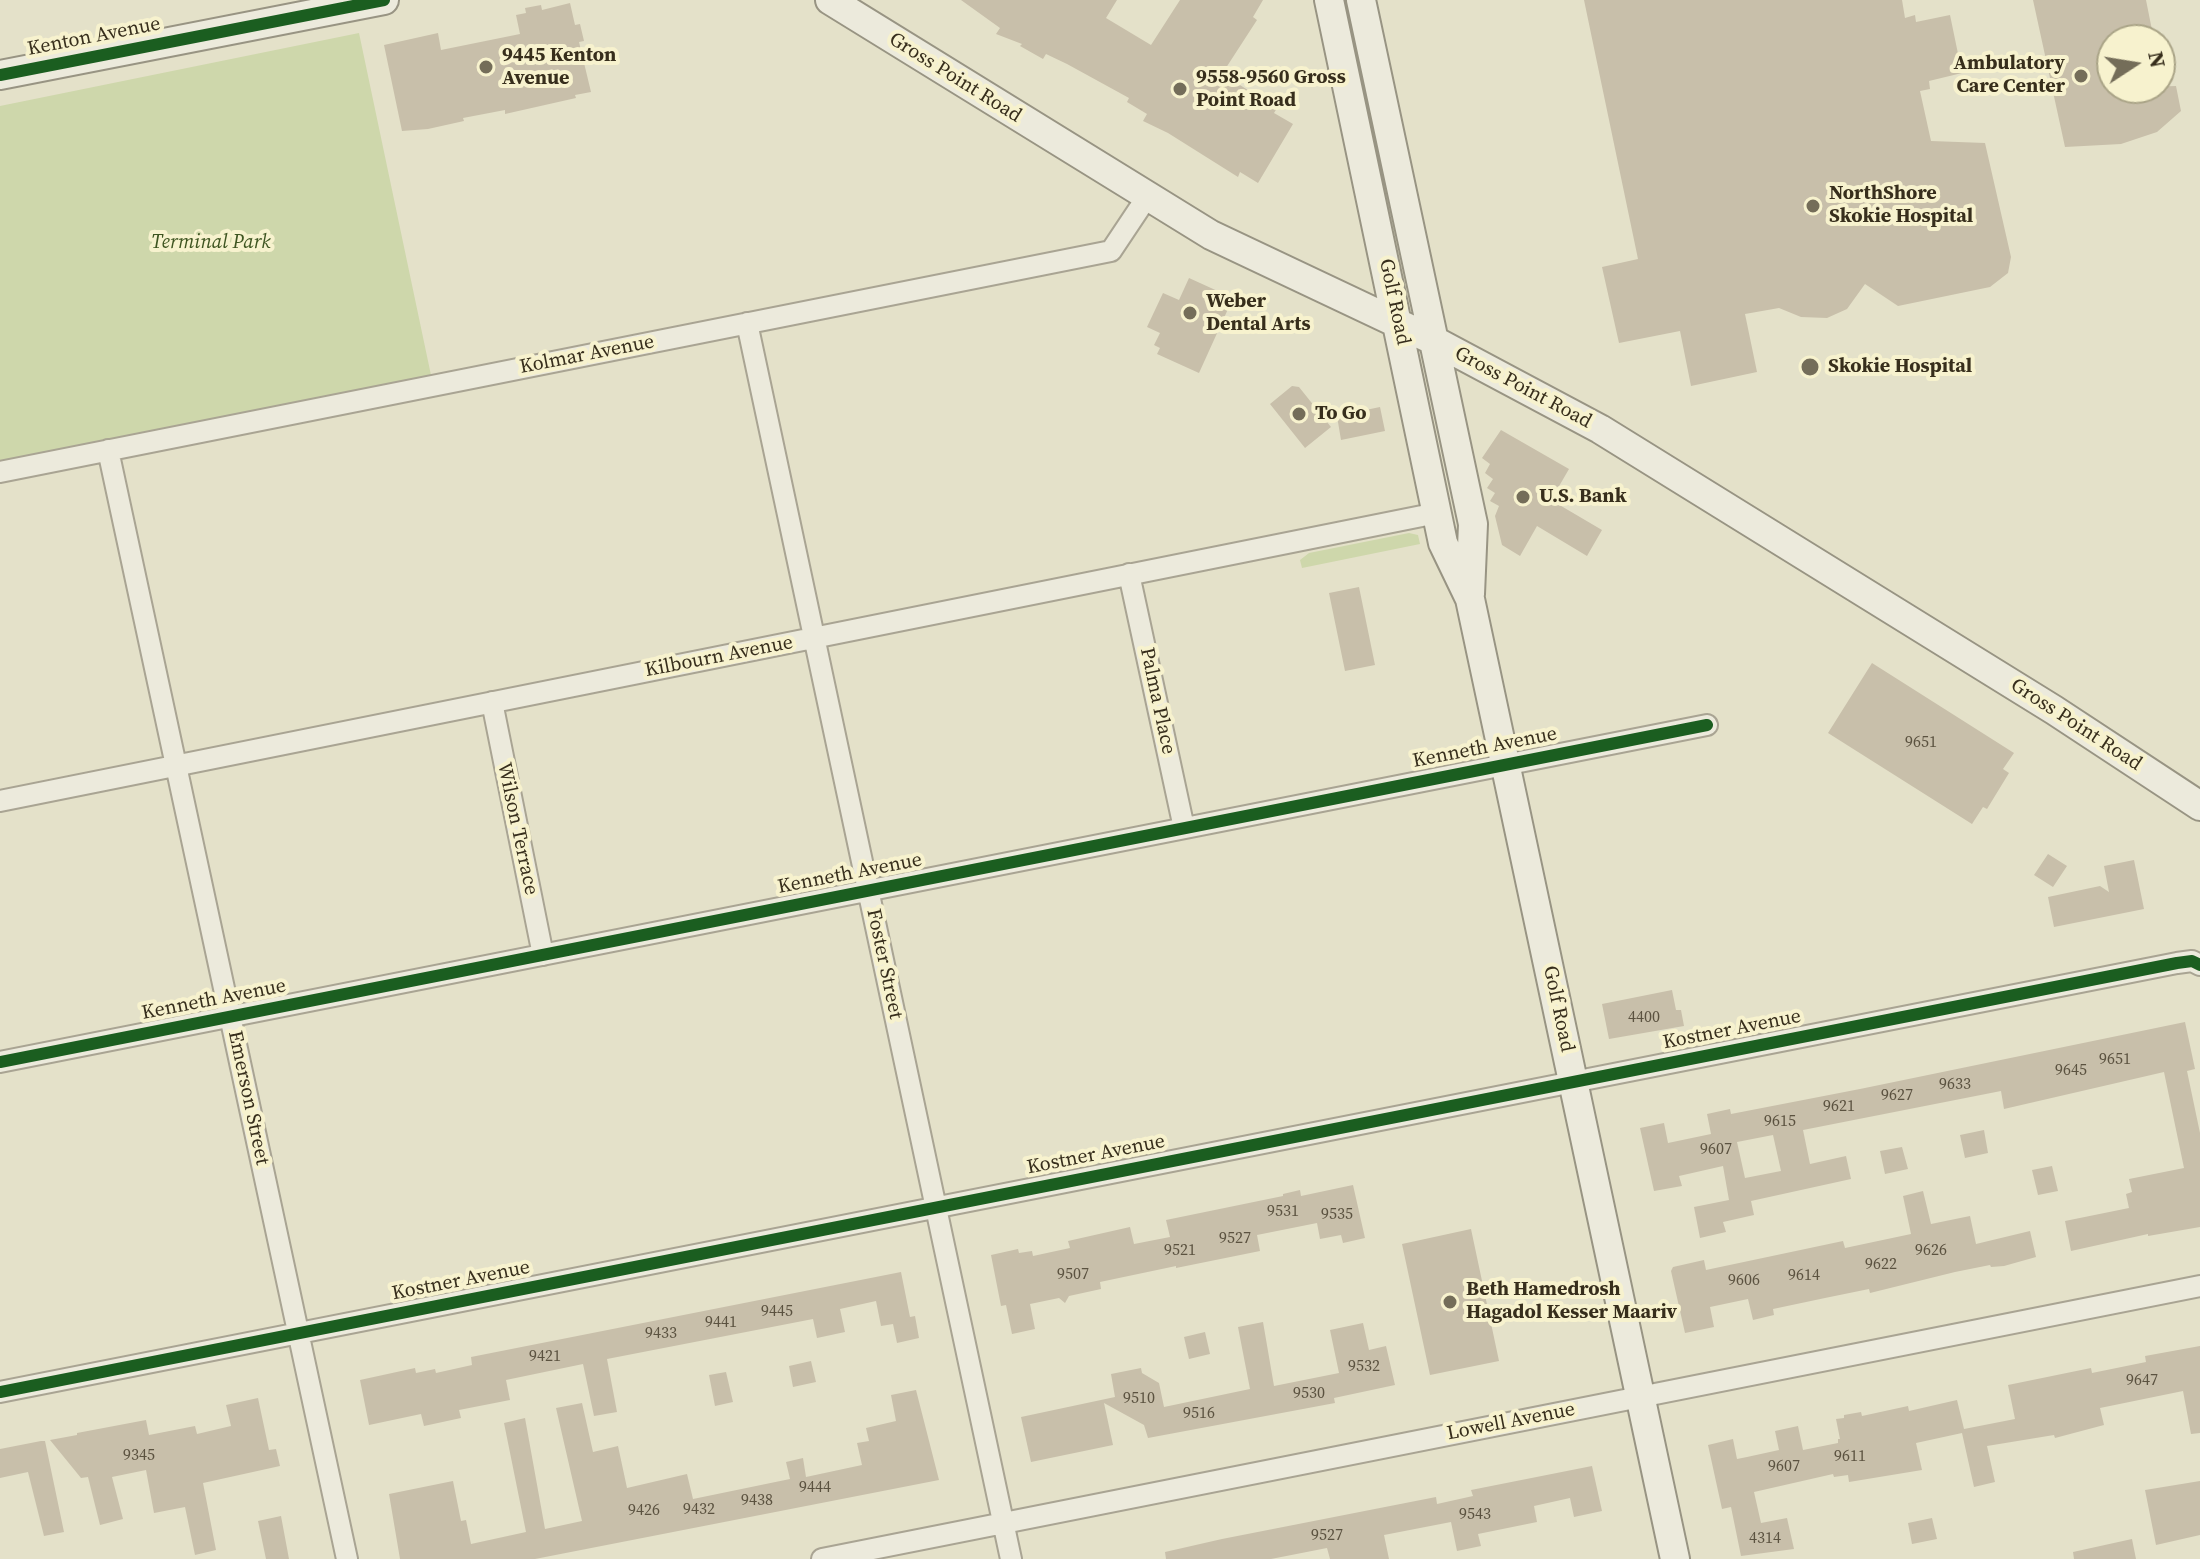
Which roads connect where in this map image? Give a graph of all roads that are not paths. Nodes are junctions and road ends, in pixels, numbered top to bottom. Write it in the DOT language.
graph roads {
  1 [pos="384,0"];
  2 [pos="830,0"];
  3 [pos="1329,0"];
  4 [pos="1361,0"];
  5 [pos="0,75"];
  6 [pos="1147,197"];
  7 [pos="747,323"];
  8 [pos="1398,324"];
  9 [pos="1433,340"];
  10 [pos="108,450"];
  11 [pos="0,472"];
  12 [pos="1437,513"];
  13 [pos="1129,574"];
  14 [pos="1470,599"];
  15 [pos="814,637"];
  16 [pos="492,702"];
  17 [pos="1707,725"];
  18 [pos="1506,764"];
  19 [pos="177,766"];
  20 [pos="0,801"];
  21 [pos="2200,806"];
  22 [pos="1184,828"];
  23 [pos="868,891"];
  24 [pos="543,955"];
  25 [pos="2200,965"];
  26 [pos="231,1017"];
  27 [pos="0,1062"];
  28 [pos="1574,1082"];
  29 [pos="936,1208"];
  30 [pos="2200,1286"];
  31 [pos="299,1333"];
  32 [pos="0,1392"];
  33 [pos="1641,1397"];
  34 [pos="1003,1523"];
  35 [pos="347,1559"];
  36 [pos="822,1559"];
  37 [pos="1011,1559"];
  38 [pos="1675,1559"];
  1 -- 5 [label="main road, Kenton Avenue"];
  2 -- 6 [label="main road, Gross Point Road"];
  3 -- 8 [label="main road, Golf Road"];
  4 -- 9 [label="main road, Golf Road"];
  6 -- 7 [label="street, Kolmar Avenue"];
  6 -- 8 [label="main road, Gross Point Road"];
  7 -- 10 [label="street, Kolmar Avenue"];
  7 -- 15 [label="street, Foster Street"];
  8 -- 9 [label="main road, Gross Point Road"];
  8 -- 12 [label="main road, Golf Road"];
  9 -- 14 [label="main road, Golf Road"];
  9 -- 21 [label="main road, Gross Point Road"];
  10 -- 11 [label="street, Kolmar Avenue"];
  10 -- 19 [label="street, Emerson Street"];
  12 -- 13 [label="street, Kilbourn Avenue"];
  12 -- 14 [label="main road, Golf Road"];
  13 -- 15 [label="street, Kilbourn Avenue"];
  13 -- 22 [label="street, Palma Place"];
  14 -- 18 [label="main road, Golf Road"];
  15 -- 16 [label="street, Kilbourn Avenue"];
  15 -- 23 [label="street, Foster Street"];
  16 -- 19 [label="street, Kilbourn Avenue"];
  16 -- 24 [label="street, Wilson Terrace"];
  17 -- 18 [label="street, Kenneth Avenue"];
  18 -- 22 [label="street, Kenneth Avenue"];
  18 -- 28 [label="main road, Golf Road"];
  19 -- 20 [label="street, Kilbourn Avenue"];
  19 -- 26 [label="street, Emerson Street"];
  22 -- 23 [label="street, Kenneth Avenue"];
  23 -- 24 [label="street, Kenneth Avenue"];
  23 -- 29 [label="street, Foster Street"];
  24 -- 26 [label="street, Kenneth Avenue"];
  25 -- 28 [label="street, Kostner Avenue"];
  26 -- 27 [label="street, Kenneth Avenue"];
  26 -- 31 [label="street, Emerson Street"];
  28 -- 29 [label="street, Kostner Avenue"];
  28 -- 33 [label="main road, Golf Road"];
  29 -- 31 [label="street, Kostner Avenue"];
  29 -- 34 [label="street, Foster Street"];
  30 -- 33 [label="street, Lowell Avenue"];
  31 -- 32 [label="street, Kostner Avenue"];
  31 -- 35 [label="street, Emerson Street"];
  33 -- 34 [label="street, Lowell Avenue"];
  33 -- 38 [label="main road, Golf Road"];
  34 -- 36 [label="street, Lowell Avenue"];
  34 -- 37 [label="street, Foster Street"];
}
